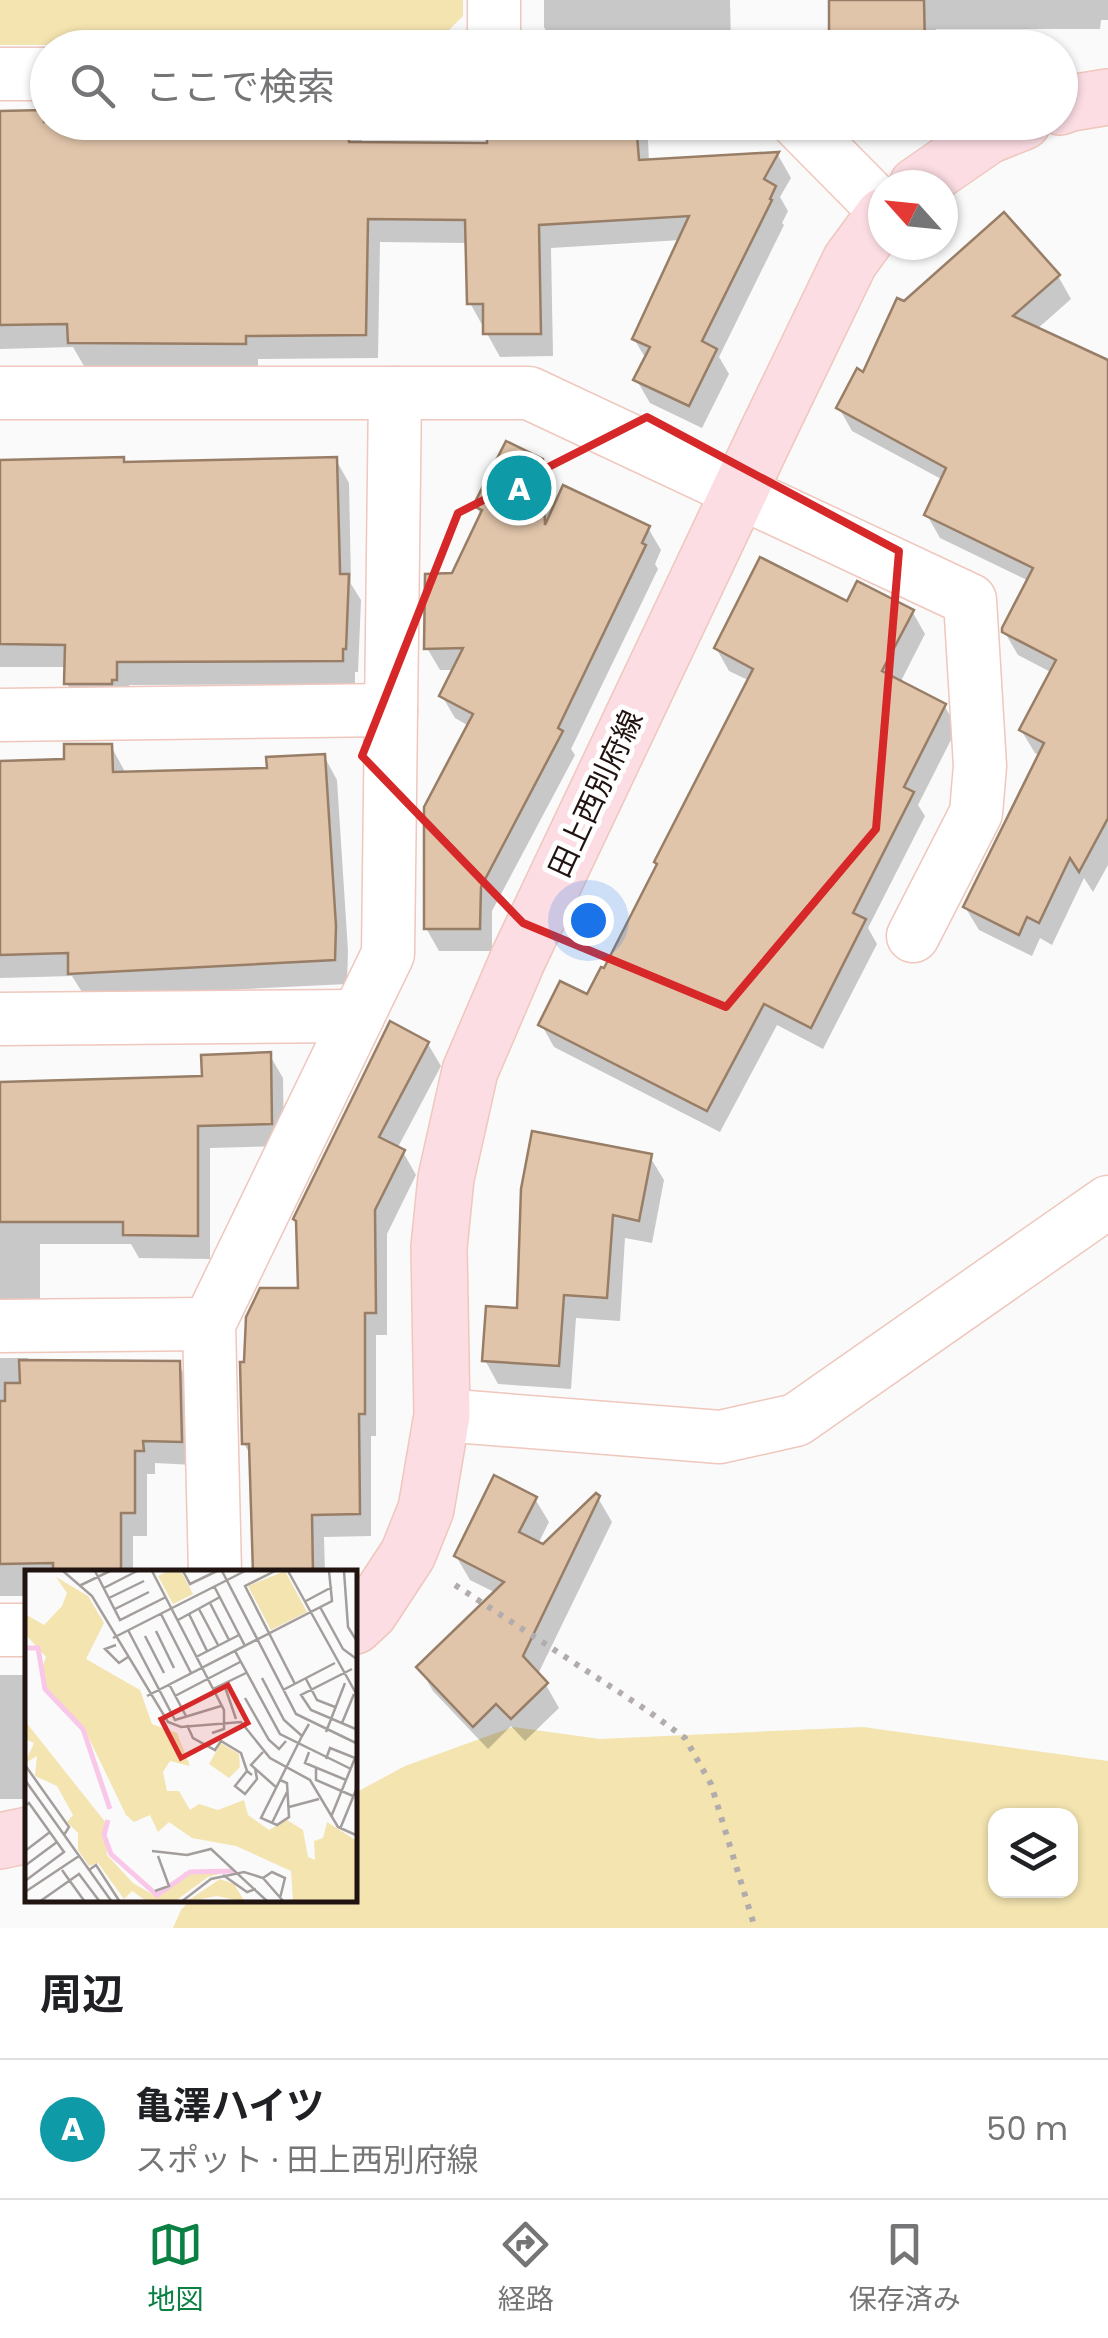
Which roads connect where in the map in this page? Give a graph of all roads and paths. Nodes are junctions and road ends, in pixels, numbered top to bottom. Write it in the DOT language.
graph roads {
  1 [pos="494,0"];
  2 [pos="494,30"];
  3 [pos="0,74"];
  4 [pos="30,74"];
  5 [pos="1108,96"];
  6 [pos="1078,102"];
  7 [pos="814,140"];
  8 [pos="982,140"];
  9 [pos="938,170"];
  10 [pos="868,197"];
  11 [pos="868,235"];
  12 [pos="0,393"];
  13 [pos="395,393"];
  14 [pos="740,491"];
  15 [pos="391,710"];
  16 [pos="0,715"];
  17 [pos="913,936"];
  18 [pos="358,1016"];
  19 [pos="0,1019"];
  20 [pos="1108,1202"];
  21 [pos="209,1324"];
  22 [pos="0,1326"];
  23 [pos="442,1415"];
  24 [pos="408,1554"];
  25 [pos="215,1570"];
  26 [pos="358,1623"];
  27 [pos="25,1836"];
  28 [pos="0,1841"];
  29 [pos="754,1928"];
  1 -- 2 [label="street"];
  3 -- 4 [label="street"];
  5 -- 6 [label="street"];
  7 -- 10 [label="street"];
  8 -- 9 [label="street"];
  11 -- 14 [label="street, 田上西別府線"];
  12 -- 13 [label="street"];
  13 -- 14 [label="street"];
  13 -- 15 [label="street"];
  14 -- 17 [label="street"];
  14 -- 23 [label="street, 田上西別府線"];
  15 -- 16 [label="street"];
  15 -- 18 [label="street"];
  18 -- 19 [label="street"];
  18 -- 21 [label="street"];
  20 -- 23 [label="street"];
  21 -- 22 [label="street"];
  21 -- 25 [label="street"];
  23 -- 24 [label="street, 田上西別府線"];
  24 -- 26 [label="street, 田上西別府線"];
  24 -- 29 [label="path"];
  27 -- 28 [label="street"];
}
